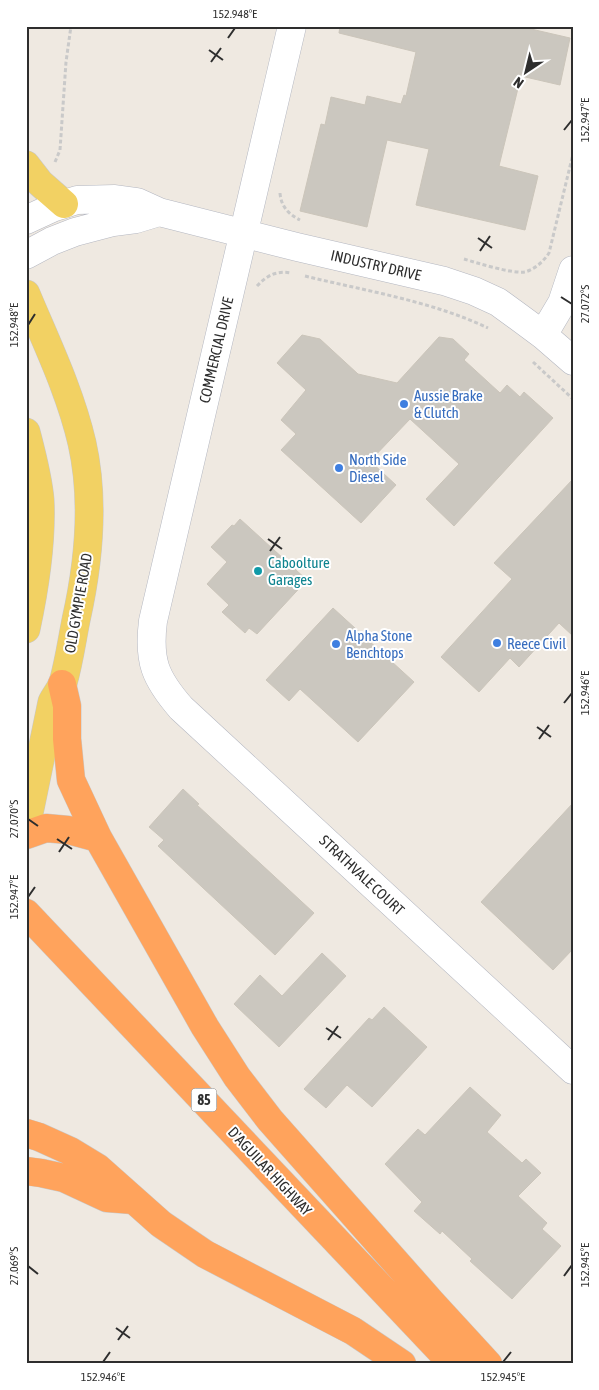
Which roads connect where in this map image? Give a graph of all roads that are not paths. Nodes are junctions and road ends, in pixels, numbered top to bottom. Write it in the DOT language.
graph roads {
  1 [pos="292,26"];
  2 [pos="39,165"];
  3 [pos="64,204"];
  4 [pos="159,212"];
  5 [pos="26,220"];
  6 [pos="243,233"];
  7 [pos="26,254"];
  8 [pos="573,270"];
  9 [pos="26,294"];
  10 [pos="535,345"];
  11 [pos="573,362"];
  12 [pos="26,432"];
  13 [pos="26,629"];
  14 [pos="156,675"];
  15 [pos="62,684"];
  16 [pos="26,828"];
  17 [pos="26,835"];
  18 [pos="98,838"];
  19 [pos="26,913"];
  20 [pos="573,1070"];
  21 [pos="26,1133"];
  22 [pos="26,1171"];
  23 [pos="133,1200"];
  24 [pos="402,1364"];
  25 [pos="453,1364"];
  26 [pos="488,1364"];
  1 -- 6 [label="street, COMMERCIAL DRIVE"];
  2 -- 3 [label="main road"];
  3 -- 4 [label="street, INDUSTRY DRIVE"];
  3 -- 5 [label="street, INDUSTRY DRIVE"];
  4 -- 6 [label="street, INDUSTRY DRIVE"];
  4 -- 7 [label="street"];
  6 -- 10 [label="street, INDUSTRY DRIVE"];
  6 -- 14 [label="street, COMMERCIAL DRIVE"];
  8 -- 10 [label="street"];
  9 -- 15 [label="main road, OLD GYMPIE ROAD"];
  10 -- 11 [label="street, INDUSTRY DRIVE"];
  12 -- 13 [label="main road"];
  14 -- 20 [label="street, STRATHVALE COURT"];
  15 -- 16 [label="main road, OLD GYMPIE ROAD"];
  15 -- 18 [label="highway"];
  17 -- 18 [label="highway"];
  18 -- 26 [label="highway"];
  19 -- 25 [label="highway, D'AGUILAR HIGHWAY / 85"];
  21 -- 23 [label="highway"];
  22 -- 23 [label="highway"];
  23 -- 24 [label="highway"];
}
